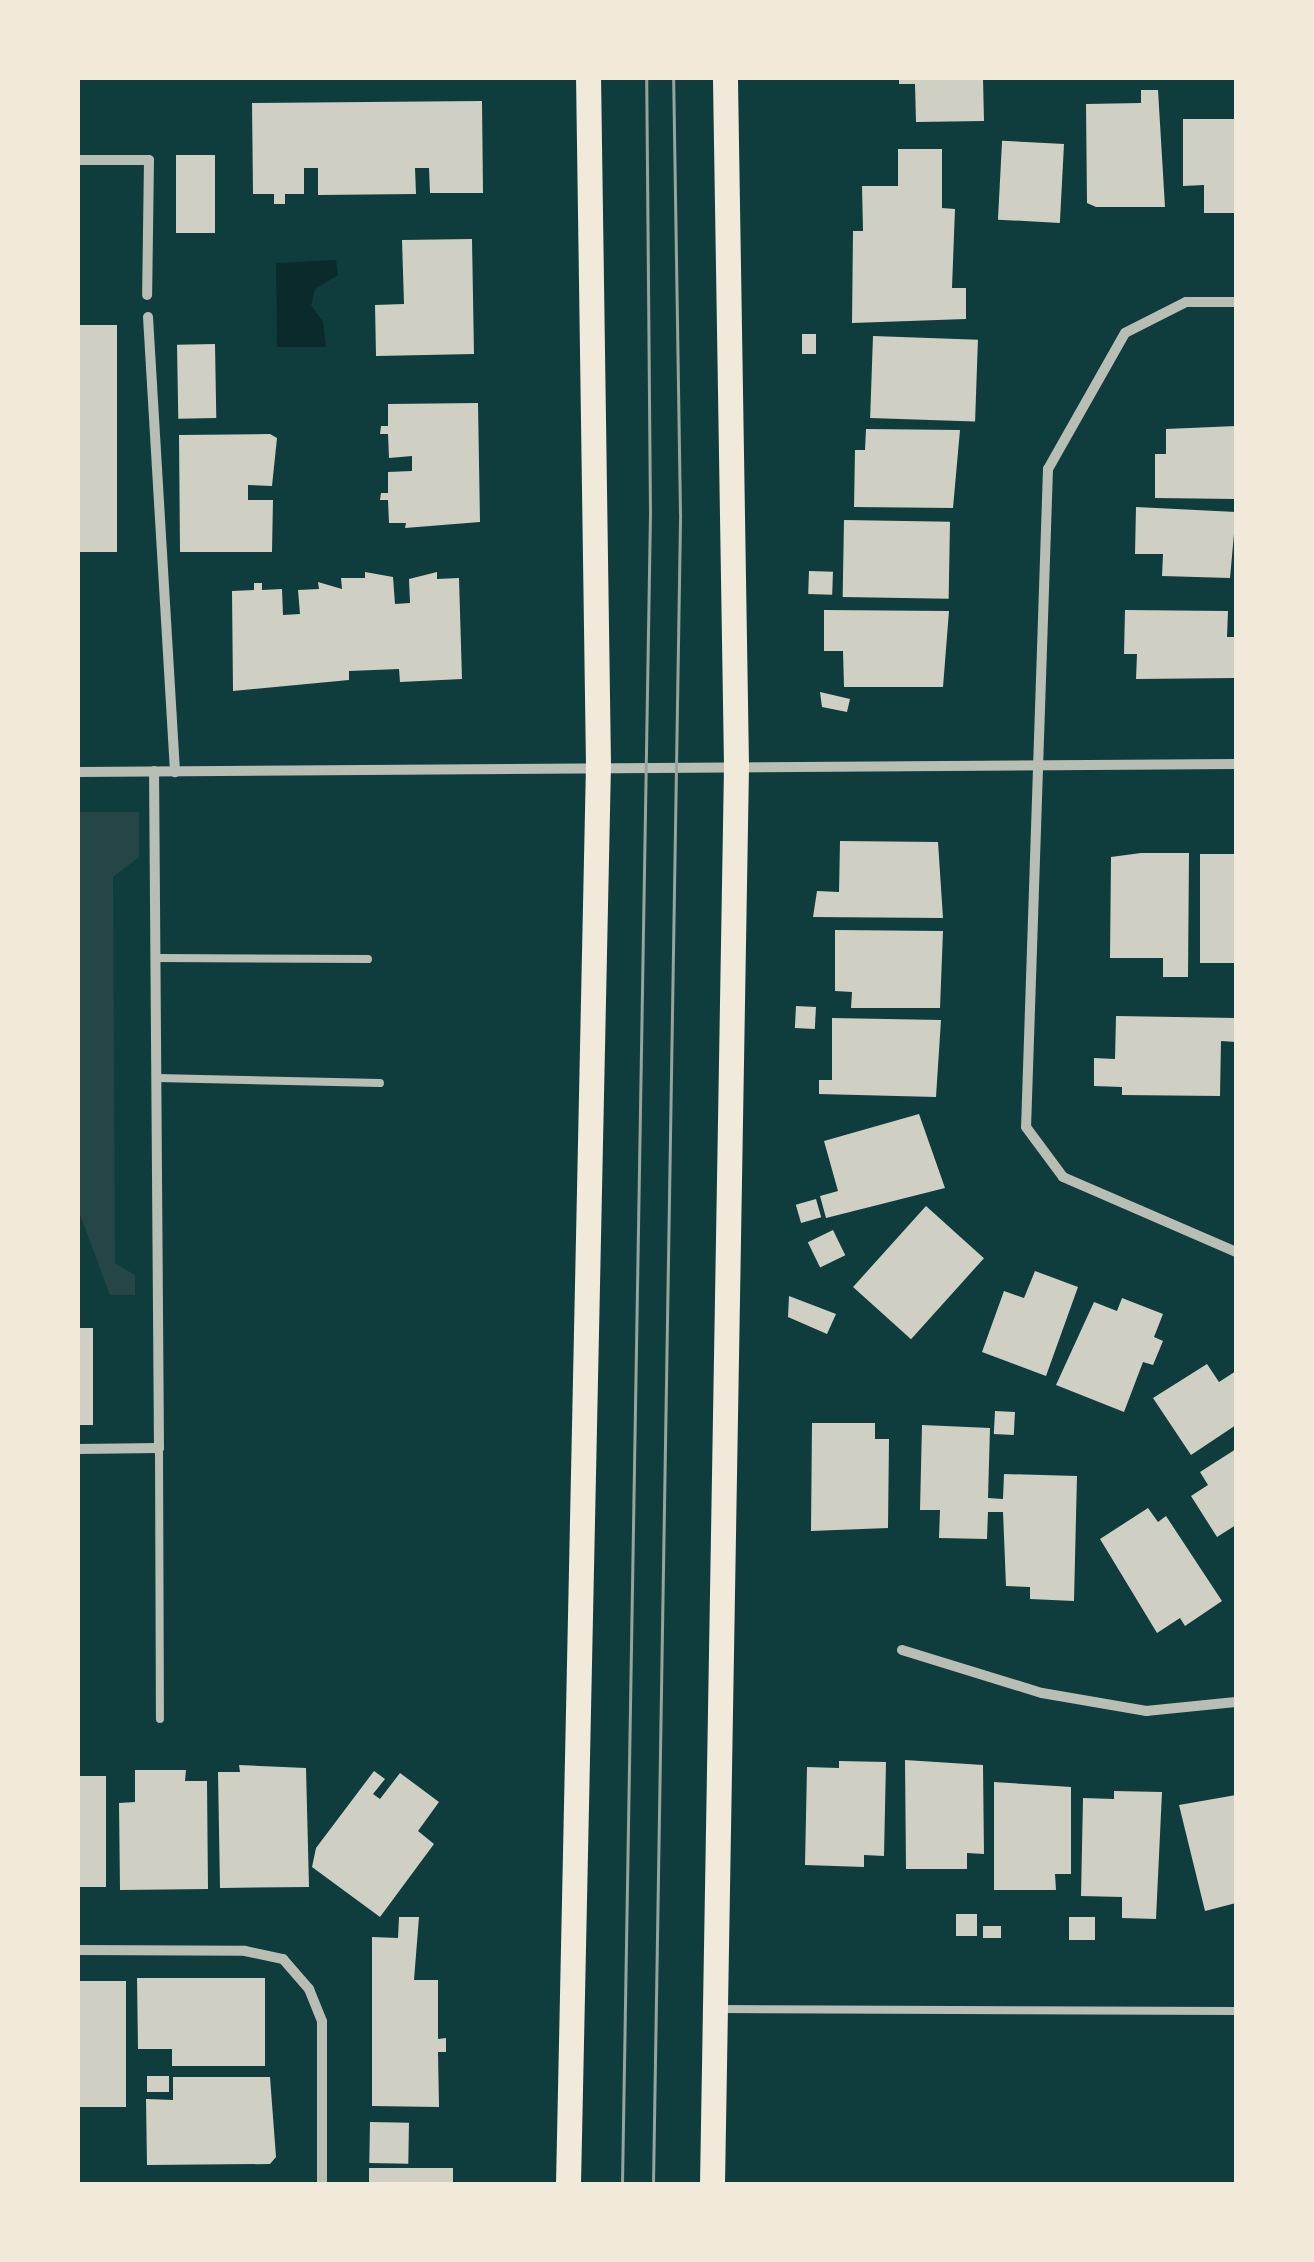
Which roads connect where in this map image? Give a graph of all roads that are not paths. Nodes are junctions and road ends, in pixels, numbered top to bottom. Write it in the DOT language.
graph roads {
  1 [pos="588,78"];
  2 [pos="726,78"];
  3 [pos="78,160"];
  4 [pos="147,295"];
  5 [pos="1236,302"];
  6 [pos="148,317"];
  7 [pos="736,764"];
  8 [pos="1236,764"];
  9 [pos="598,765"];
  10 [pos="1034,767"];
  11 [pos="154,771"];
  12 [pos="78,772"];
  13 [pos="175,772"];
  14 [pos="157,958"];
  15 [pos="368,959"];
  16 [pos="158,1078"];
  17 [pos="380,1082"];
  18 [pos="1236,1252"];
  19 [pos="160,1448"];
  20 [pos="78,1449"];
  21 [pos="902,1650"];
  22 [pos="1236,1702"];
  23 [pos="160,1719"];
  24 [pos="78,1950"];
  25 [pos="714,2009"];
  26 [pos="1236,2011"];
  27 [pos="322,2184"];
  28 [pos="568,2184"];
  29 [pos="712,2184"];
  1 -- 9 [label="main road"];
  2 -- 7 [label="main road"];
  3 -- 4 [label="street"];
  5 -- 10 [label="street"];
  6 -- 13 [label="street"];
  7 -- 9 [label="street"];
  7 -- 10 [label="street"];
  7 -- 25 [label="main road"];
  8 -- 10 [label="street"];
  9 -- 13 [label="street"];
  9 -- 28 [label="main road"];
  10 -- 18 [label="street"];
  11 -- 12 [label="street"];
  11 -- 13 [label="street"];
  11 -- 14 [label="street"];
  14 -- 15 [label="lane"];
  14 -- 16 [label="street"];
  16 -- 17 [label="lane"];
  16 -- 19 [label="street"];
  19 -- 20 [label="street"];
  19 -- 23 [label="lane"];
  21 -- 22 [label="street"];
  24 -- 27 [label="street"];
  25 -- 26 [label="lane"];
  25 -- 29 [label="main road"];
}
